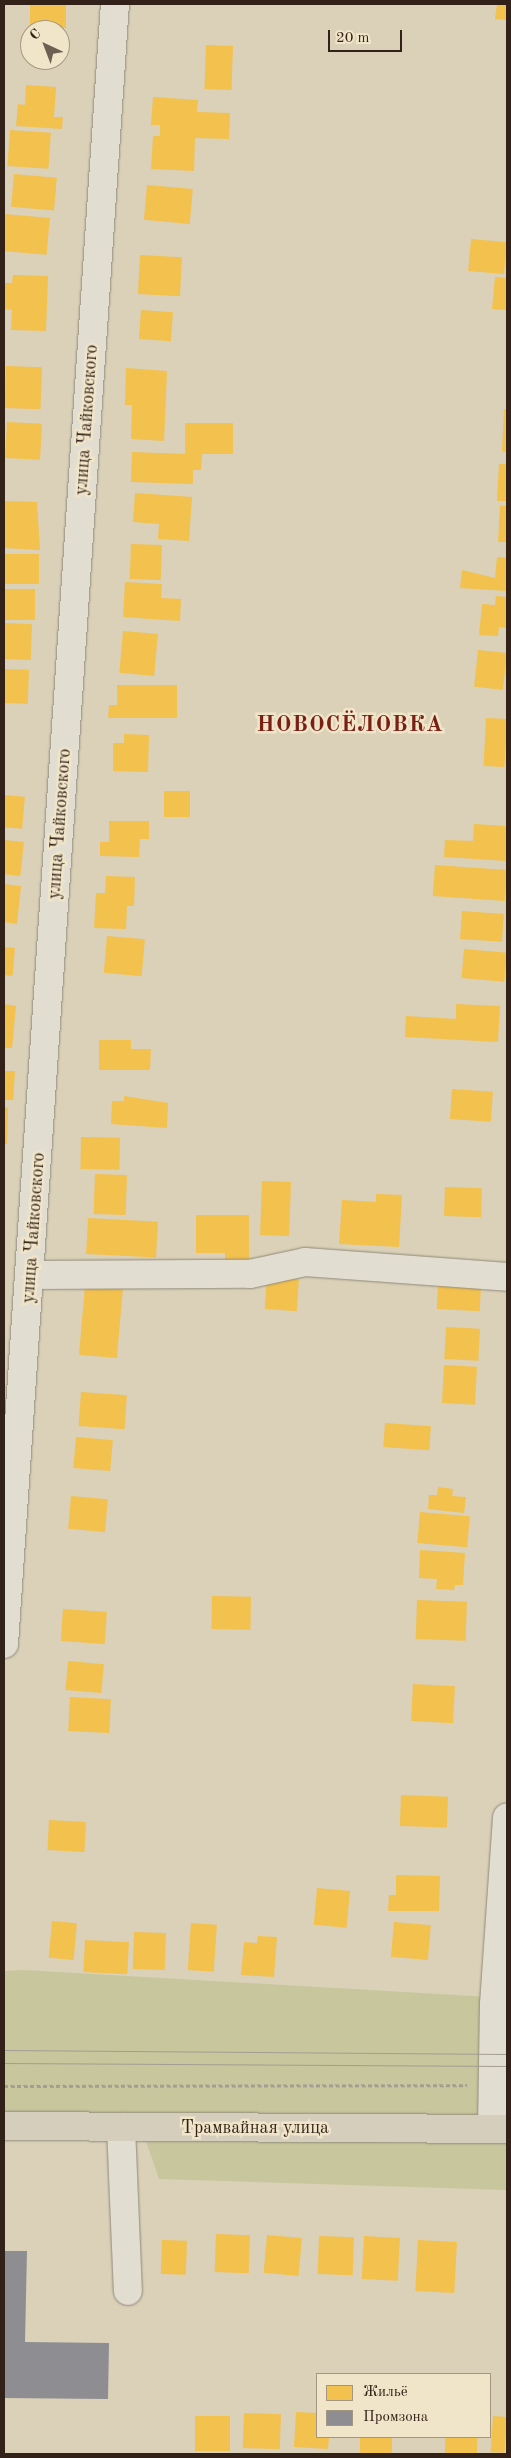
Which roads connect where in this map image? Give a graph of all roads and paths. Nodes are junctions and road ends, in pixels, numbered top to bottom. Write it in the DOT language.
graph roads {
  1 [pos="115,4"];
  2 [pos="31,1275"];
  3 [pos="507,1277"];
  4 [pos="4,1644"];
  5 [pos="507,1816"];
  6 [pos="495,2085"];
  7 [pos="4,2086"];
  8 [pos="4,2126"];
  9 [pos="121,2127"];
  10 [pos="500,2129"];
  11 [pos="128,2291"];
  1 -- 2 [label="street, улица Чайковского"];
  2 -- 3 [label="street"];
  2 -- 4 [label="street, улица Чайковского"];
  5 -- 6 [label="street"];
  6 -- 7 [label="path"];
  6 -- 10 [label="street"];
  8 -- 9 [label="main road, Трамвайная улица"];
  9 -- 10 [label="main road, Трамвайная улица"];
  9 -- 11 [label="street"];
}
